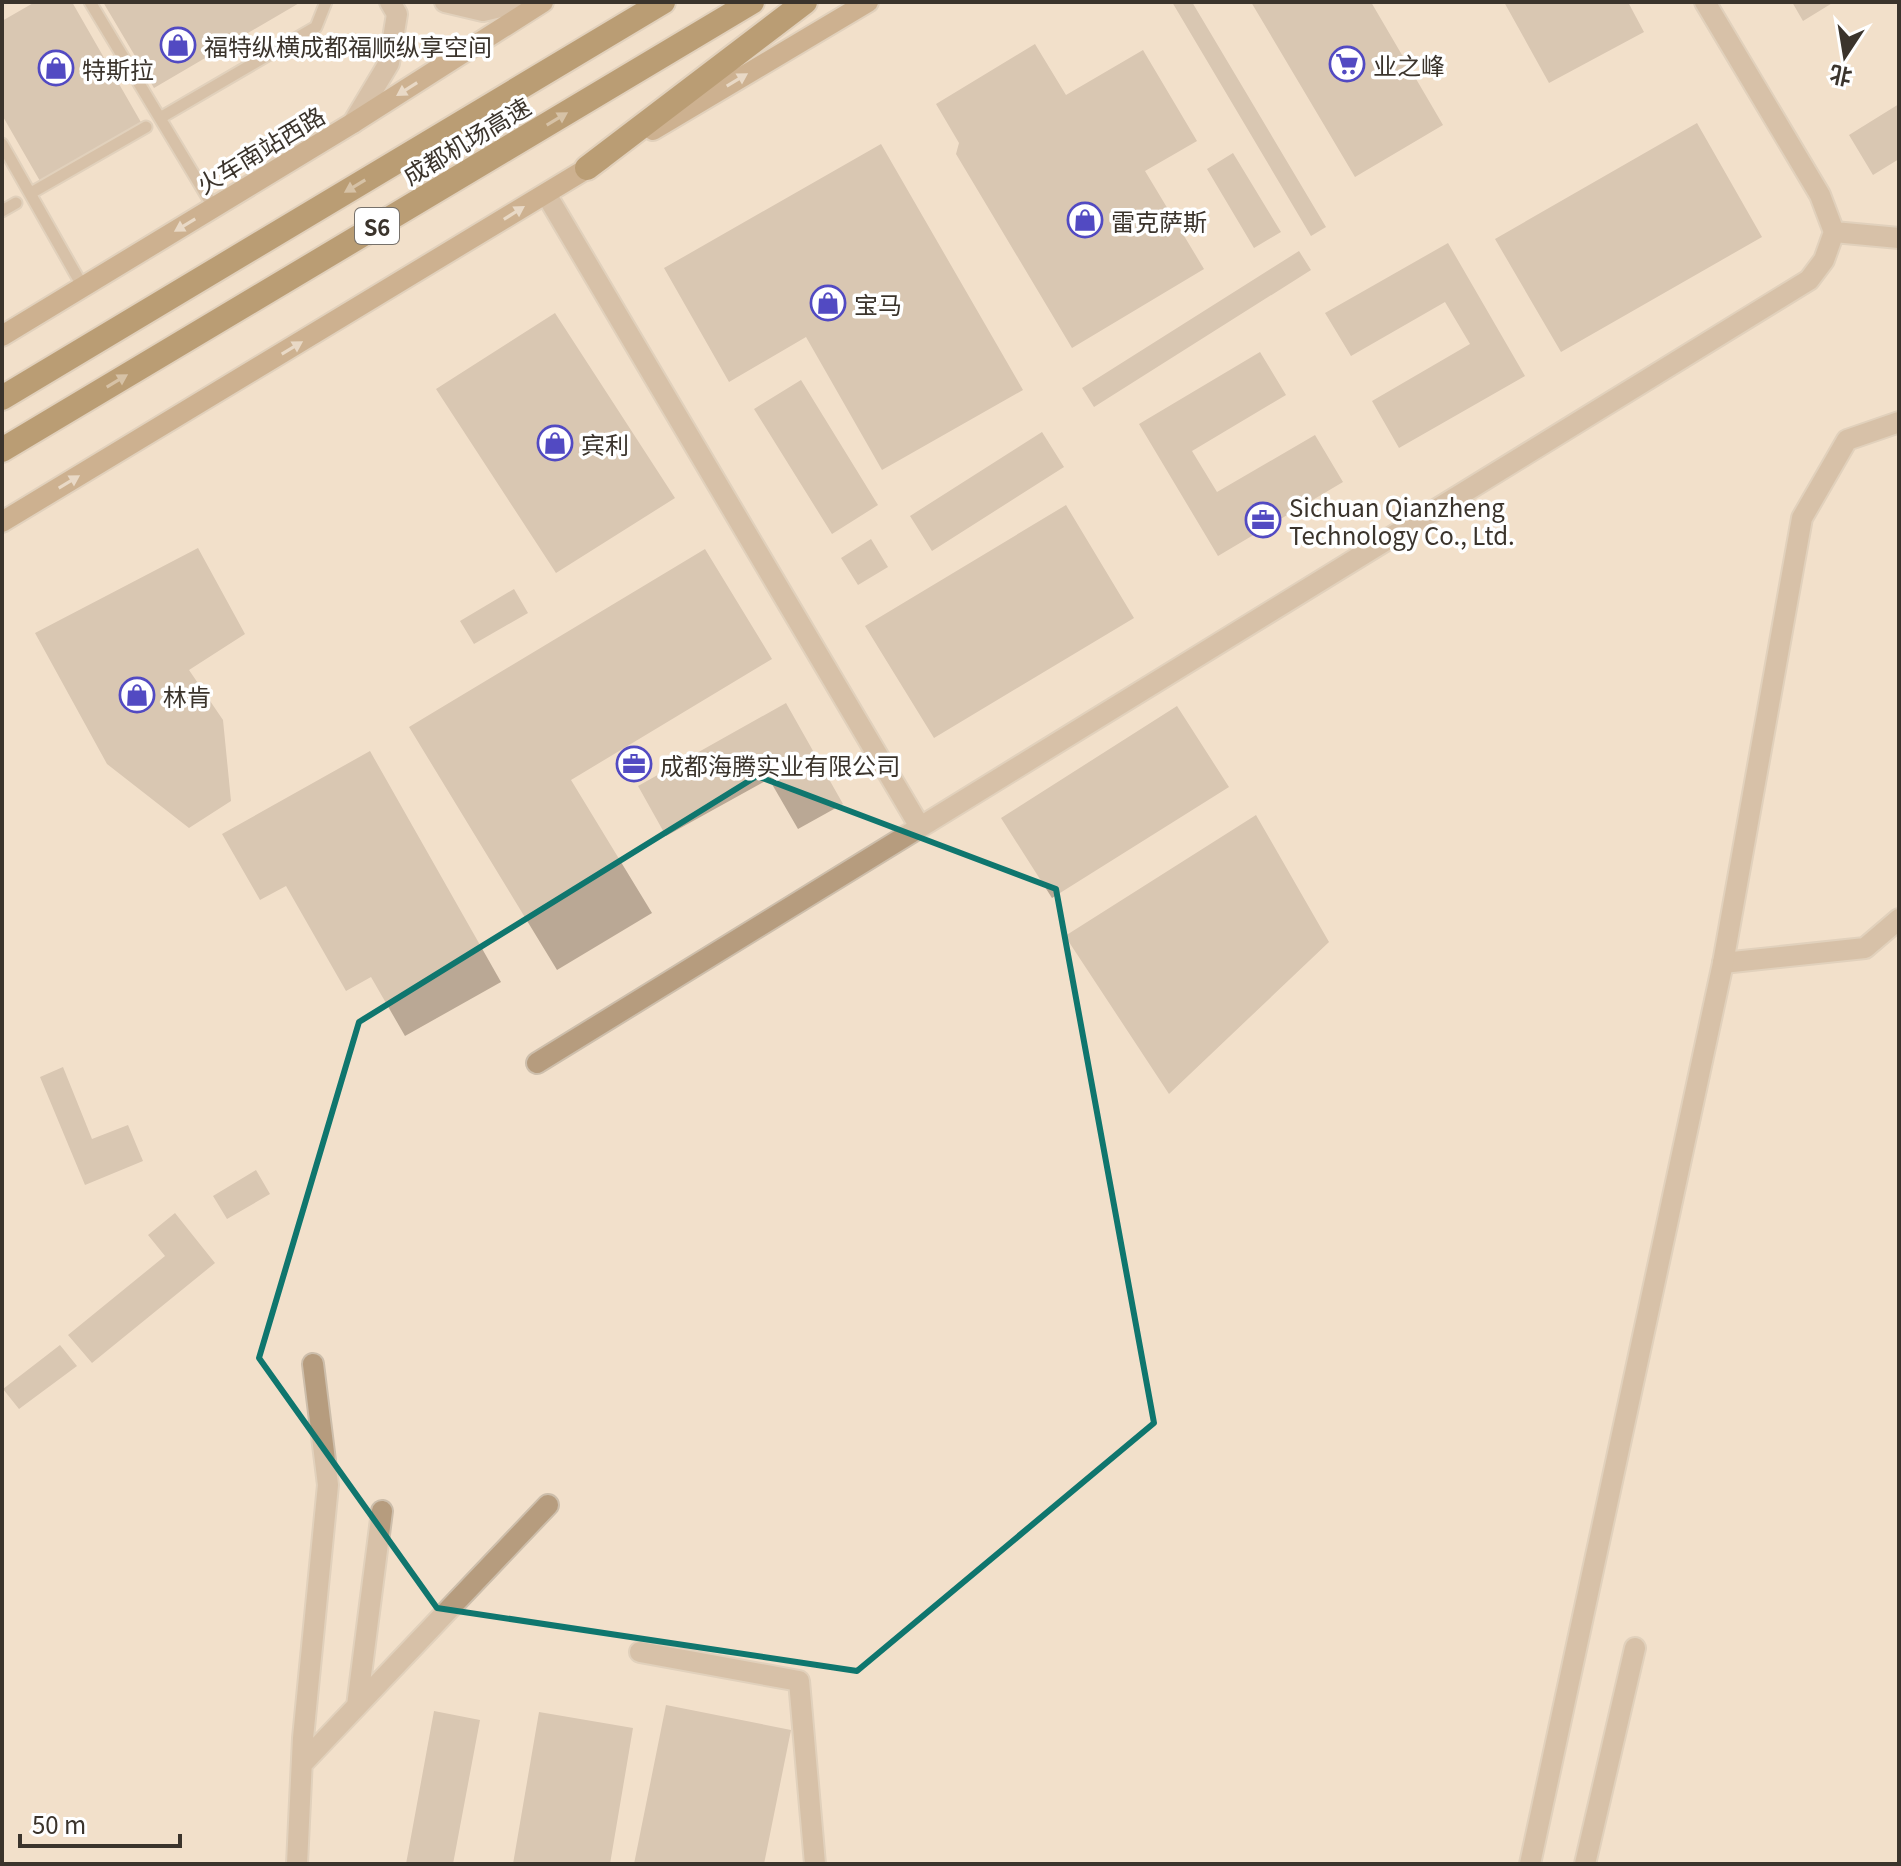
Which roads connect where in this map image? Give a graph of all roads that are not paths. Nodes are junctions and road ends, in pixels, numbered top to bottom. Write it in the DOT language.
graph roads {
  1 [pos="90,2"];
  2 [pos="326,2"];
  3 [pos="390,2"];
  4 [pos="445,2"];
  5 [pos="521,2"];
  6 [pos="543,2"];
  7 [pos="663,2"];
  8 [pos="752,2"];
  9 [pos="805,2"];
  10 [pos="868,2"];
  11 [pos="1705,2"];
  12 [pos="160,118"];
  13 [pos="353,123"];
  14 [pos="146,127"];
  15 [pos="2,144"];
  16 [pos="587,168"];
  17 [pos="31,193"];
  18 [pos="546,194"];
  19 [pos="16,203"];
  20 [pos="214,208"];
  21 [pos="2,211"];
  22 [pos="1834,232"];
  23 [pos="1899,238"];
  24 [pos="83,287"];
  25 [pos="2,336"];
  26 [pos="2,398"];
  27 [pos="1899,422"];
  28 [pos="2,450"];
  29 [pos="2,522"];
  30 [pos="920,827"];
  31 [pos="1899,919"];
  32 [pos="1723,963"];
  33 [pos="537,1063"];
  34 [pos="313,1364"];
  35 [pos="548,1505"];
  36 [pos="382,1511"];
  37 [pos="1635,1648"];
  38 [pos="640,1652"];
  39 [pos="357,1706"];
  40 [pos="302,1764"];
  41 [pos="297,1864"];
  42 [pos="815,1864"];
  43 [pos="1530,1864"];
  44 [pos="1585,1864"];
  1 -- 12 [label="lane"];
  2 -- 12 [label="lane"];
  3 -- 13 [label="street"];
  4 -- 5 [label="street"];
  6 -- 13 [label="main road, 火车南站西路, one-way"];
  7 -- 26 [label="highway, 成都机场高速 / S6, one-way"];
  28 -- 8 [label="highway, 成都机场高速 / S6, one-way"];
  9 -- 16 [label="highway"];
  16 -- 10 [label="main road, one-way"];
  11 -- 22 [label="street"];
  12 -- 20 [label="lane"];
  13 -- 20 [label="main road, 火车南站西路"];
  14 -- 17 [label="lane"];
  15 -- 17 [label="lane"];
  16 -- 18 [label="main road"];
  17 -- 24 [label="lane"];
  29 -- 18 [label="main road, one-way"];
  18 -- 30 [label="street"];
  19 -- 21 [label="lane"];
  20 -- 24 [label="main road, 火车南站西路, one-way"];
  22 -- 23 [label="street"];
  22 -- 30 [label="street"];
  24 -- 25 [label="main road, 火车南站西路"];
  27 -- 32 [label="street"];
  30 -- 33 [label="street"];
  31 -- 32 [label="street"];
  32 -- 43 [label="street"];
  34 -- 40 [label="street"];
  35 -- 39 [label="street"];
  36 -- 39 [label="street"];
  37 -- 44 [label="street"];
  38 -- 42 [label="street"];
  39 -- 40 [label="street"];
  40 -- 41 [label="street"];
}
